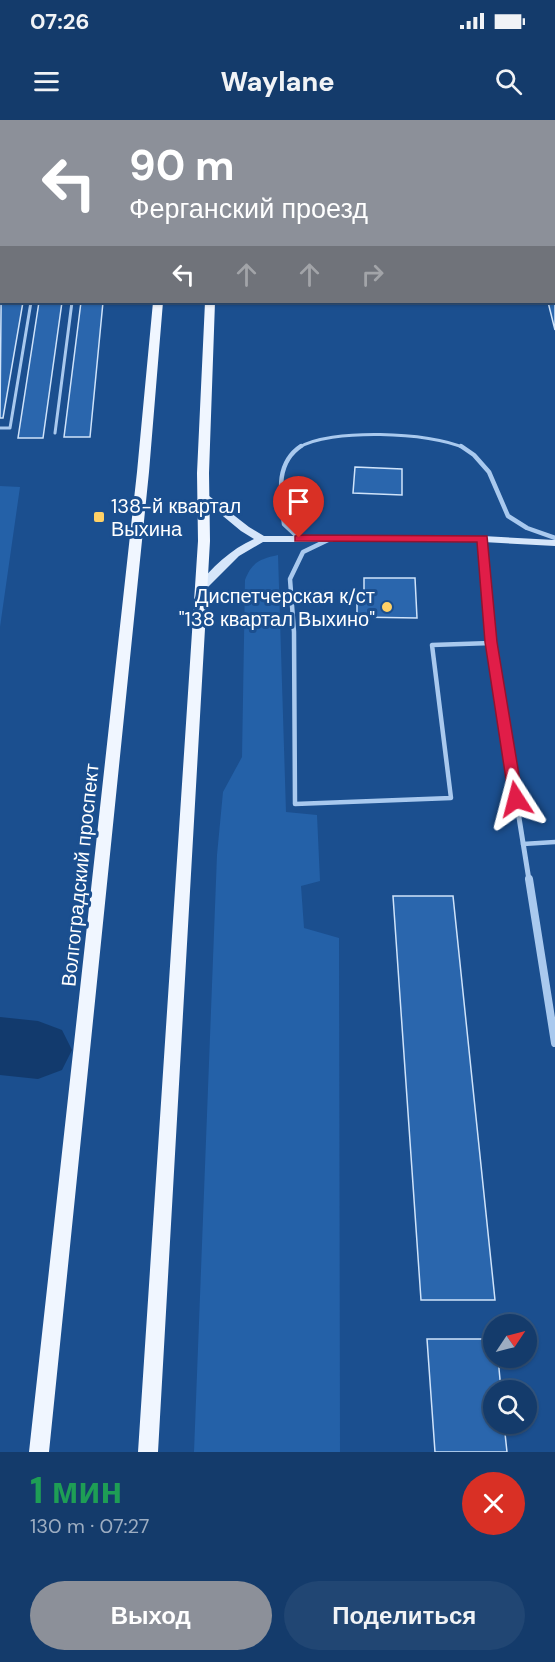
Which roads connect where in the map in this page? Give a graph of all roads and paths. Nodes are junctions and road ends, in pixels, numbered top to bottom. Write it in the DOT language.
graph roads {
  1 [pos="31,303"];
  2 [pos="72,303"];
  3 [pos="158,303"];
  4 [pos="210,303"];
  5 [pos="0,428"];
  6 [pos="55,433"];
  7 [pos="204,495"];
  8 [pos="299,538"];
  9 [pos="483,538"];
  10 [pos="555,538"];
  11 [pos="262,539"];
  12 [pos="327,540"];
  13 [pos="555,543"];
  14 [pos="201,588"];
  15 [pos="491,642"];
  16 [pos="555,842"];
  17 [pos="523,844"];
  18 [pos="555,1039"];
  19 [pos="39,1452"];
  20 [pos="148,1452"];
  1 -- 5 [label="lane"];
  2 -- 6 [label="lane"];
  3 -- 19 [label="main road, Волгоградский проспект"];
  4 -- 7 [label="main road"];
  7 -- 11 [label="street"];
  7 -- 14 [label="main road"];
  8 -- 10 [label="lane"];
  8 -- 11 [label="street"];
  8 -- 12 [label="street"];
  9 -- 12 [label="street"];
  9 -- 13 [label="street"];
  9 -- 15 [label="street"];
  11 -- 14 [label="street"];
  12 -- 15 [label="lane"];
  14 -- 20 [label="main road"];
  15 -- 17 [label="street"];
  16 -- 17 [label="lane"];
  17 -- 18 [label="street"];
}
